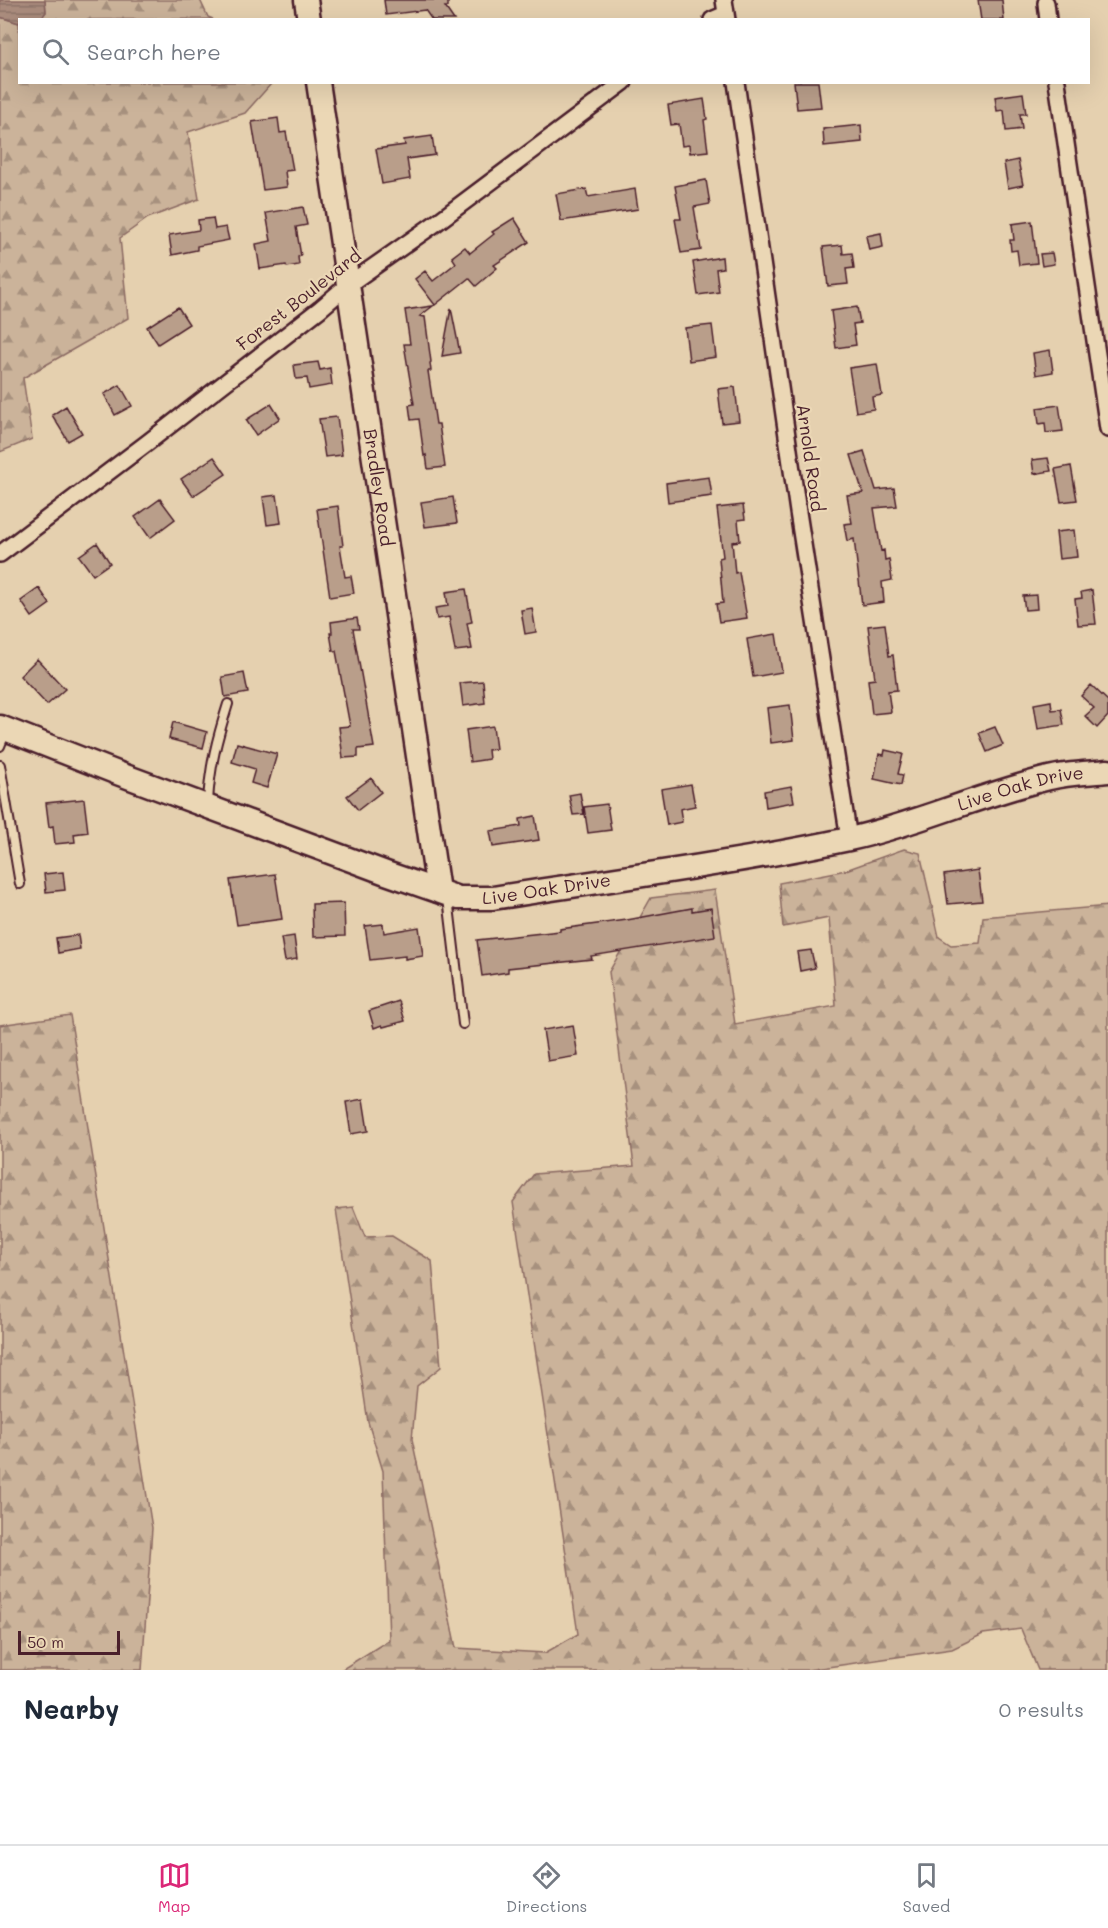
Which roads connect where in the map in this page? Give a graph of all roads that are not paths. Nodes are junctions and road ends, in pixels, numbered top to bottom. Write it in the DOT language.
graph roads {
  1 [pos="306,0"];
  2 [pos="1046,3"];
  3 [pos="309,18"];
  4 [pos="1048,18"];
  5 [pos="318,84"];
  6 [pos="621,84"];
  7 [pos="736,84"];
  8 [pos="1058,84"];
  9 [pos="349,284"];
  10 [pos="1108,429"];
  11 [pos="0,554"];
  12 [pos="228,704"];
  13 [pos="2,734"];
  14 [pos="0,765"];
  15 [pos="1108,771"];
  16 [pos="208,807"];
  17 [pos="849,839"];
  18 [pos="20,884"];
  19 [pos="443,892"];
  20 [pos="463,1024"];
  1 -- 3 [label="main road"];
  2 -- 4 [label="street"];
  5 -- 9 [label="main road, Bradley Road"];
  6 -- 9 [label="street, Forest Boulevard"];
  7 -- 17 [label="street, Arnold Road"];
  8 -- 10 [label="street"];
  9 -- 11 [label="street, Forest Boulevard"];
  9 -- 19 [label="main road, Bradley Road"];
  12 -- 16 [label="lane"];
  13 -- 16 [label="main road, Live Oak Drive"];
  14 -- 18 [label="lane"];
  15 -- 17 [label="main road, Live Oak Drive"];
  16 -- 19 [label="main road, Live Oak Drive"];
  17 -- 19 [label="main road, Live Oak Drive"];
  19 -- 20 [label="lane"];
}
